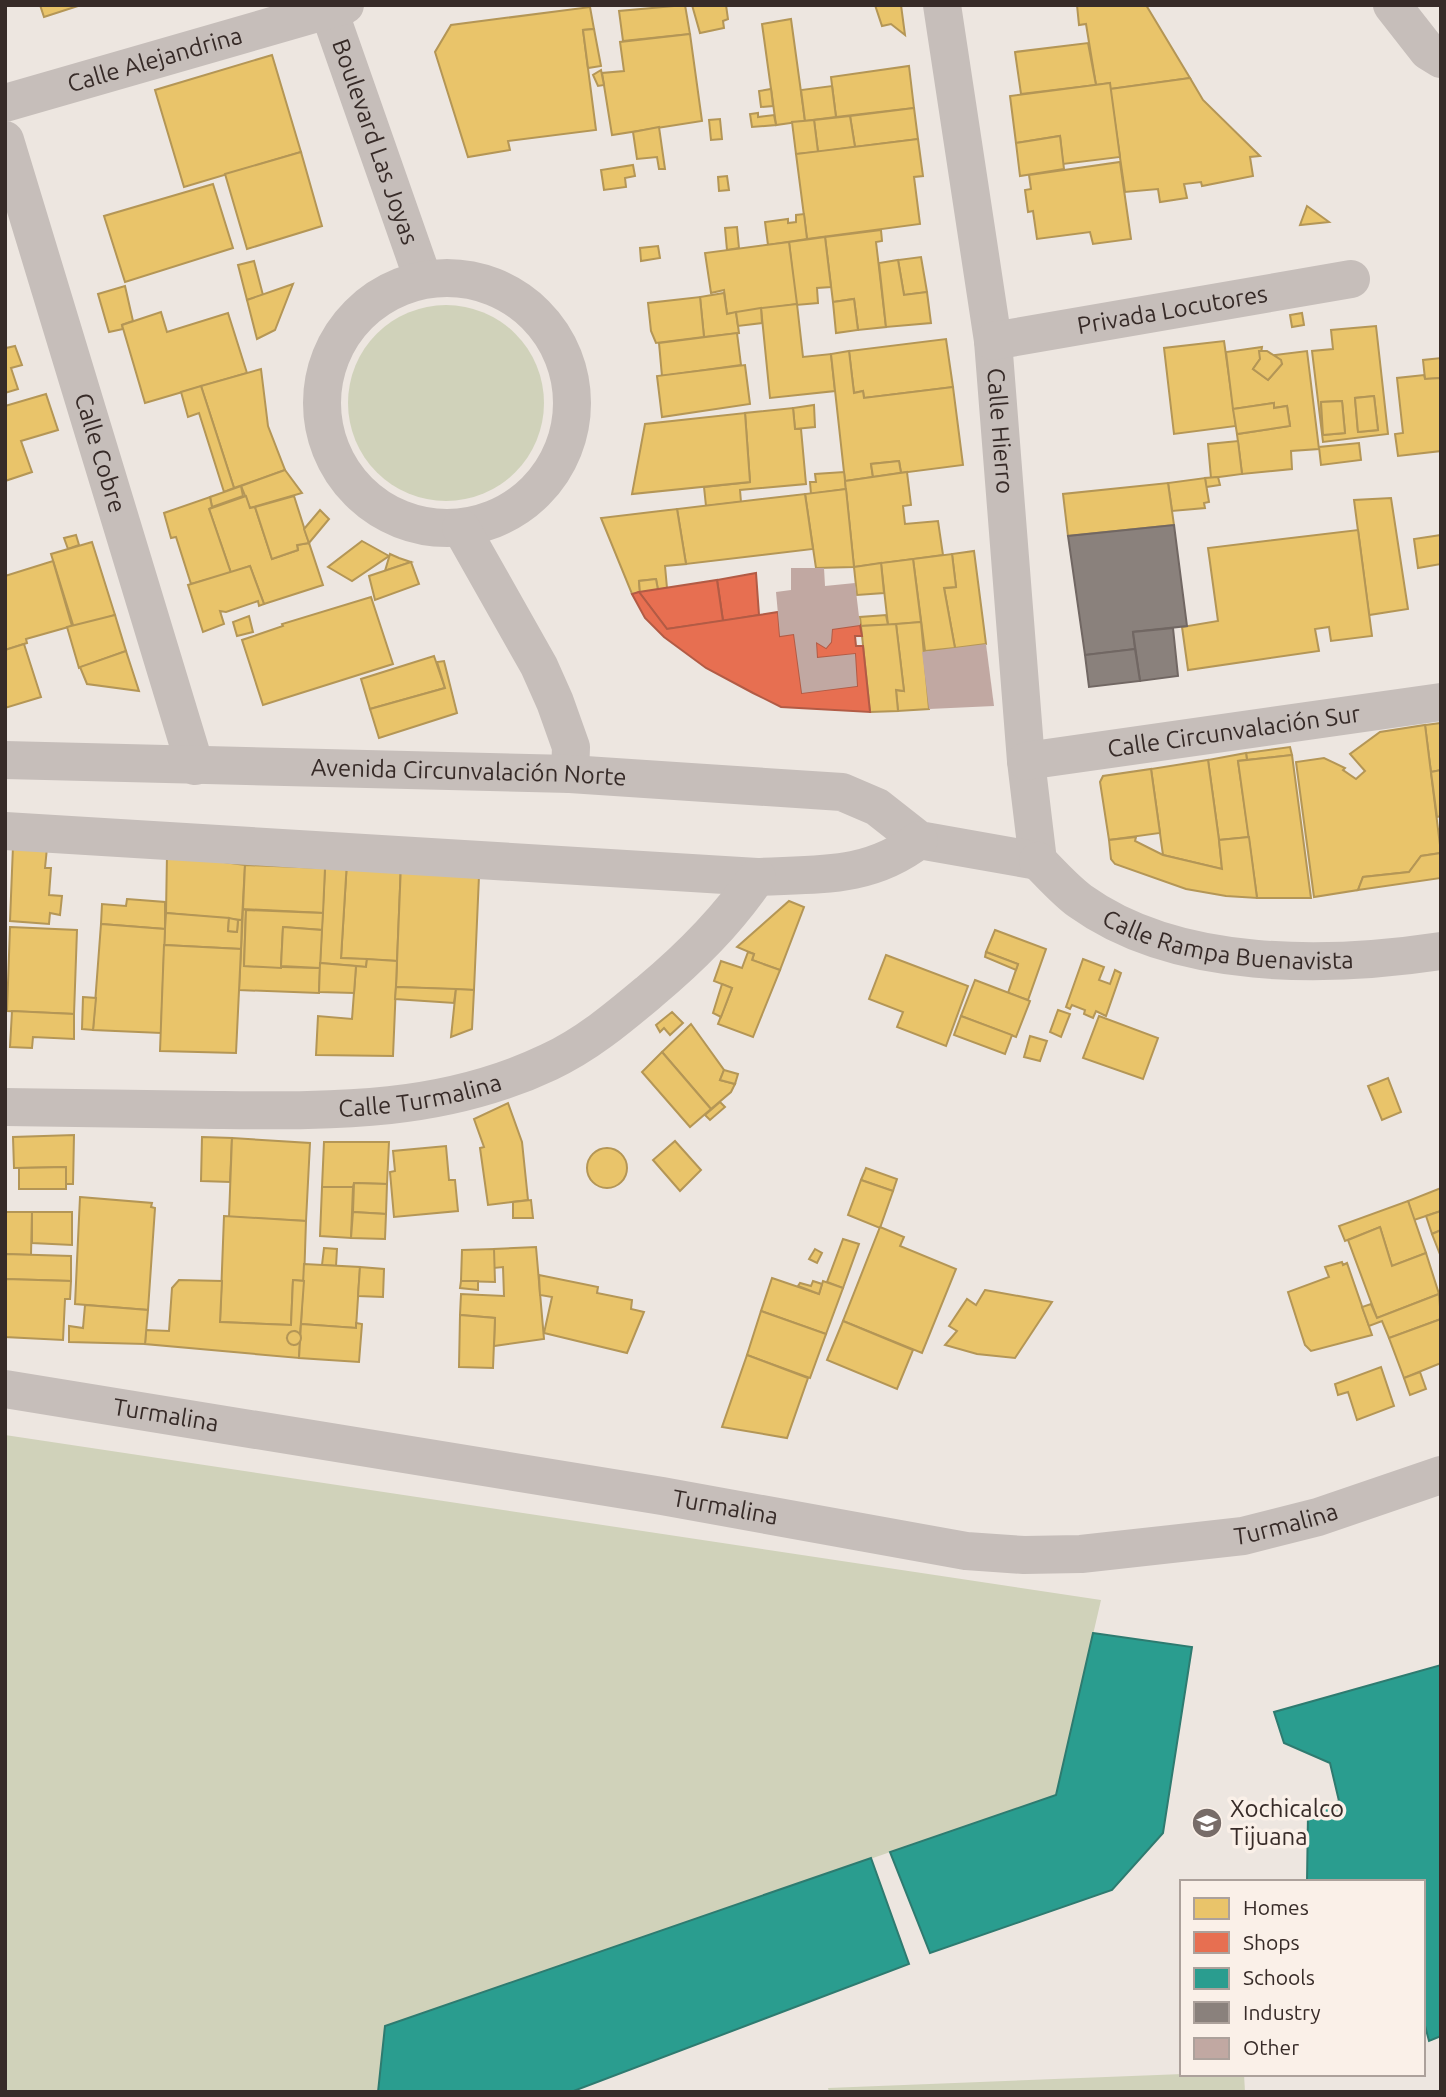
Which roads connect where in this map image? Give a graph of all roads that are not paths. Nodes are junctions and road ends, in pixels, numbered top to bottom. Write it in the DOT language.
graph roads {
  1 [pos="942,5"];
  2 [pos="1392,5"];
  3 [pos="333,6"];
  4 [pos="1441,59"];
  5 [pos="5,103"];
  6 [pos="5,140"];
  7 [pos="422,279"];
  8 [pos="1351,279"];
  9 [pos="993,341"];
  10 [pos="461,528"];
  11 [pos="1441,702"];
  12 [pos="5,760"];
  13 [pos="1026,761"];
  14 [pos="195,766"];
  15 [pos="570,774"];
  16 [pos="5,831"];
  17 [pos="919,840"];
  18 [pos="1038,861"];
  19 [pos="757,877"];
  20 [pos="1441,951"];
  21 [pos="5,1107"];
  22 [pos="5,1390"];
  23 [pos="1441,1475"];
  1 -- 9 [label="street, Calle Hierro"];
  2 -- 4 [label="street"];
  3 -- 5 [label="street, Calle Alejandrina"];
  3 -- 7 [label="street, Boulevard Las Joyas"];
  6 -- 14 [label="street, Calle Cobre"];
  7 -- 10 [label="street"];
  7 -- 10 [label="street"];
  8 -- 9 [label="street, Privada Locutores"];
  9 -- 13 [label="street, Calle Hierro"];
  10 -- 15 [label="street"];
  11 -- 13 [label="street, Calle Circunvalación Sur"];
  12 -- 14 [label="street, Avenida Circunvalación Norte"];
  13 -- 18 [label="street, Calle Hierro"];
  14 -- 15 [label="street, Avenida Circunvalación Norte"];
  15 -- 17 [label="street, Avenida Circunvalación Norte"];
  16 -- 19 [label="street"];
  17 -- 18 [label="street, Avenida Circunvalación Norte"];
  17 -- 19 [label="street"];
  18 -- 20 [label="street, Calle Rampa Buenavista"];
  19 -- 21 [label="street, Calle Turmalina"];
  22 -- 23 [label="street, Turmalina"];
}
